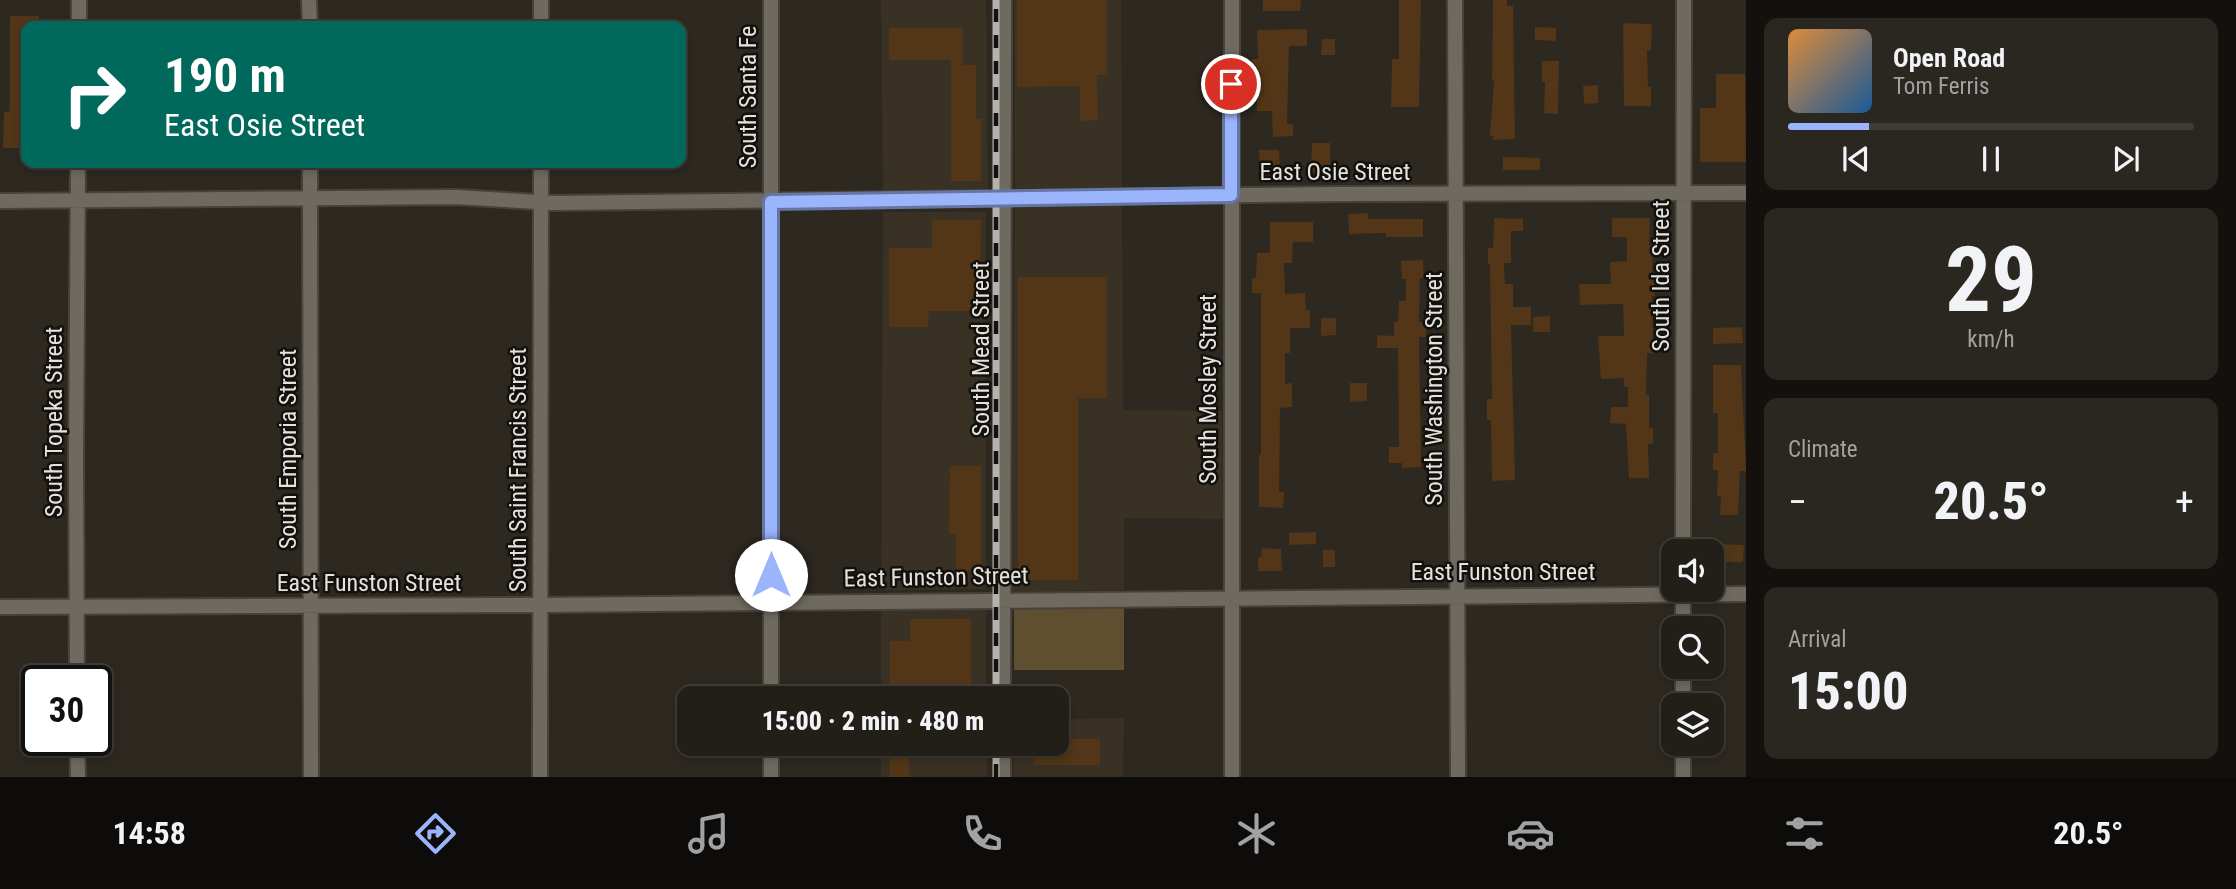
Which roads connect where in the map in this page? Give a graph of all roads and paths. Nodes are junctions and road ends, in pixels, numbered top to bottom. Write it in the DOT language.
graph roads {
  1 [pos="79,0"];
  2 [pos="309,0"];
  3 [pos="541,0"];
  4 [pos="771,0"];
  5 [pos="1004,0"];
  6 [pos="1231,0"];
  7 [pos="1455,0"];
  8 [pos="1684,0"];
  9 [pos="79,21"];
  10 [pos="310,21"];
  11 [pos="541,21"];
  12 [pos="78,168"];
  13 [pos="310,168"];
  14 [pos="541,168"];
  15 [pos="1746,192"];
  16 [pos="1684,193"];
  17 [pos="1456,194"];
  18 [pos="1231,195"];
  19 [pos="310,198"];
  20 [pos="1004,199"];
  21 [pos="78,200"];
  22 [pos="0,201"];
  23 [pos="771,202"];
  24 [pos="541,203"];
  25 [pos="1683,539"];
  26 [pos="1661,592"];
  27 [pos="1724,593"];
  28 [pos="1746,594"];
  29 [pos="1457,595"];
  30 [pos="1231,597"];
  31 [pos="1003,599"];
  32 [pos="771,602"];
  33 [pos="541,605"];
  34 [pos="312,606"];
  35 [pos="0,607"];
  36 [pos="76,607"];
  37 [pos="77,665"];
  38 [pos="771,686"];
  39 [pos="1003,686"];
  40 [pos="77,756"];
  41 [pos="771,756"];
  42 [pos="1003,756"];
  43 [pos="1683,756"];
  44 [pos="78,777"];
  45 [pos="311,777"];
  46 [pos="540,777"];
  47 [pos="771,777"];
  48 [pos="1003,777"];
  49 [pos="1232,777"];
  50 [pos="1458,777"];
  51 [pos="1683,777"];
  1 -- 9 [label="street"];
  2 -- 10 [label="street"];
  3 -- 11 [label="street"];
  4 -- 23 [label="street, South Santa Fe"];
  5 -- 20 [label="street, South Mead Street"];
  6 -- 18 [label="street, South Mosley Street"];
  7 -- 17 [label="street, South Washington Street"];
  8 -- 16 [label="street, South Ida Street"];
  12 -- 21 [label="street, South Topeka Street"];
  13 -- 19 [label="street, South Emporia Street"];
  14 -- 24 [label="street, South Saint Francis Street"];
  15 -- 16 [label="street, East Osie Street"];
  16 -- 17 [label="street, East Osie Street"];
  16 -- 25 [label="street, South Ida Street"];
  17 -- 18 [label="street, East Osie Street"];
  17 -- 29 [label="street, South Washington Street"];
  18 -- 20 [label="street, East Osie Street"];
  18 -- 30 [label="street, South Mosley Street"];
  19 -- 21 [label="street, East Osie Street"];
  19 -- 24 [label="street, East Osie Street"];
  19 -- 34 [label="street, South Emporia Street"];
  20 -- 23 [label="street, East Osie Street"];
  20 -- 31 [label="street, South Mead Street"];
  21 -- 22 [label="street, East Osie Street"];
  21 -- 36 [label="street, South Topeka Street"];
  23 -- 24 [label="street, East Osie Street"];
  23 -- 32 [label="street, South Santa Fe"];
  24 -- 33 [label="street, South Saint Francis Street"];
  26 -- 29 [label="street, East Funston Street"];
  27 -- 28 [label="street, East Funston Street"];
  29 -- 30 [label="street, East Funston Street"];
  29 -- 50 [label="street, South Washington Street"];
  30 -- 31 [label="street, East Funston Street"];
  30 -- 49 [label="street, South Mosley Street"];
  31 -- 32 [label="street, East Funston Street"];
  31 -- 39 [label="street, South Mead Street"];
  32 -- 33 [label="street, East Funston Street"];
  32 -- 38 [label="street, South Santa Fe"];
  33 -- 34 [label="street, East Funston Street"];
  33 -- 46 [label="street, South Saint Francis Street"];
  34 -- 36 [label="street, East Funston Street"];
  34 -- 45 [label="street, South Emporia Street"];
  35 -- 36 [label="street, East Funston Street"];
  36 -- 37 [label="street, South Topeka Street"];
  40 -- 44 [label="street"];
  41 -- 47 [label="street"];
  42 -- 48 [label="street"];
  43 -- 51 [label="street"];
}
